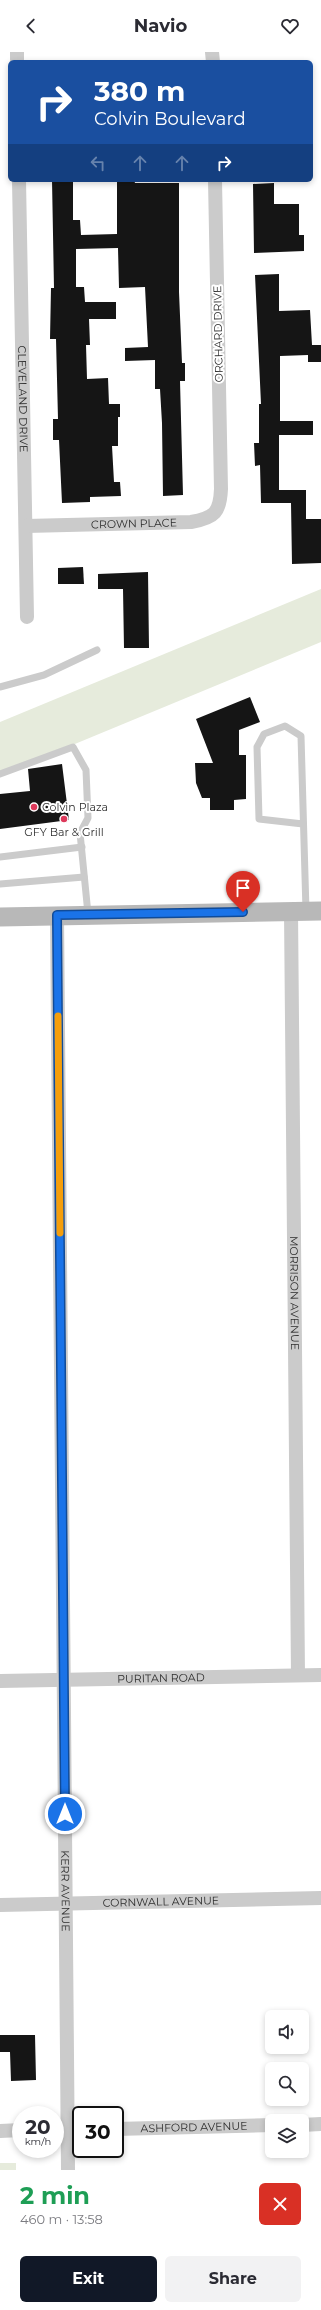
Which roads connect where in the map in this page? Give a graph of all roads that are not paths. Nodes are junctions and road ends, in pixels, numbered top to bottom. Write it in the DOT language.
graph roads {
  1 [pos="19,182"];
  2 [pos="215,182"];
  3 [pos="221,489"];
  4 [pos="26,526"];
  5 [pos="27,617"];
  6 [pos="97,650"];
  7 [pos="0,687"];
  8 [pos="0,774"];
  9 [pos="304,824"];
  10 [pos="82,847"];
  11 [pos="0,857"];
  12 [pos="84,877"];
  13 [pos="0,884"];
  14 [pos="306,911"];
  15 [pos="88,914"];
  16 [pos="57,915"];
  17 [pos="0,917"];
  18 [pos="321,1674"];
  19 [pos="298,1675"];
  20 [pos="64,1679"];
  21 [pos="0,1681"];
  22 [pos="321,1898"];
  23 [pos="65,1904"];
  24 [pos="0,1905"];
  25 [pos="321,2124"];
  26 [pos="265,2125"];
  27 [pos="309,2125"];
  28 [pos="124,2128"];
  29 [pos="68,2129"];
  30 [pos="12,2130"];
  31 [pos="0,2131"];
  32 [pos="68,2170"];
  1 -- 4 [label="street, CLEVELAND DRIVE"];
  2 -- 3 [label="street, ORCHARD DRIVE"];
  3 -- 4 [label="street, CROWN PLACE"];
  4 -- 5 [label="street, CLEVELAND DRIVE"];
  6 -- 7 [label="lane"];
  8 -- 10 [label="lane"];
  9 -- 9 [label="lane"];
  9 -- 14 [label="lane"];
  10 -- 11 [label="lane"];
  10 -- 12 [label="lane"];
  12 -- 13 [label="lane"];
  12 -- 15 [label="lane"];
  14 -- 15 [label="street"];
  14 -- 19 [label="street, MORRISON AVENUE"];
  15 -- 16 [label="street"];
  16 -- 17 [label="street"];
  16 -- 20 [label="street, KERR AVENUE"];
  18 -- 19 [label="street, PURITAN ROAD"];
  19 -- 20 [label="street, PURITAN ROAD"];
  20 -- 21 [label="street, PURITAN ROAD"];
  20 -- 23 [label="street, KERR AVENUE"];
  22 -- 23 [label="street, CORNWALL AVENUE"];
  23 -- 24 [label="street, CORNWALL AVENUE"];
  23 -- 29 [label="street, KERR AVENUE"];
  25 -- 27 [label="street"];
  26 -- 28 [label="street, ASHFORD AVENUE"];
  29 -- 32 [label="street, KERR AVENUE"];
  30 -- 31 [label="street"];
}
